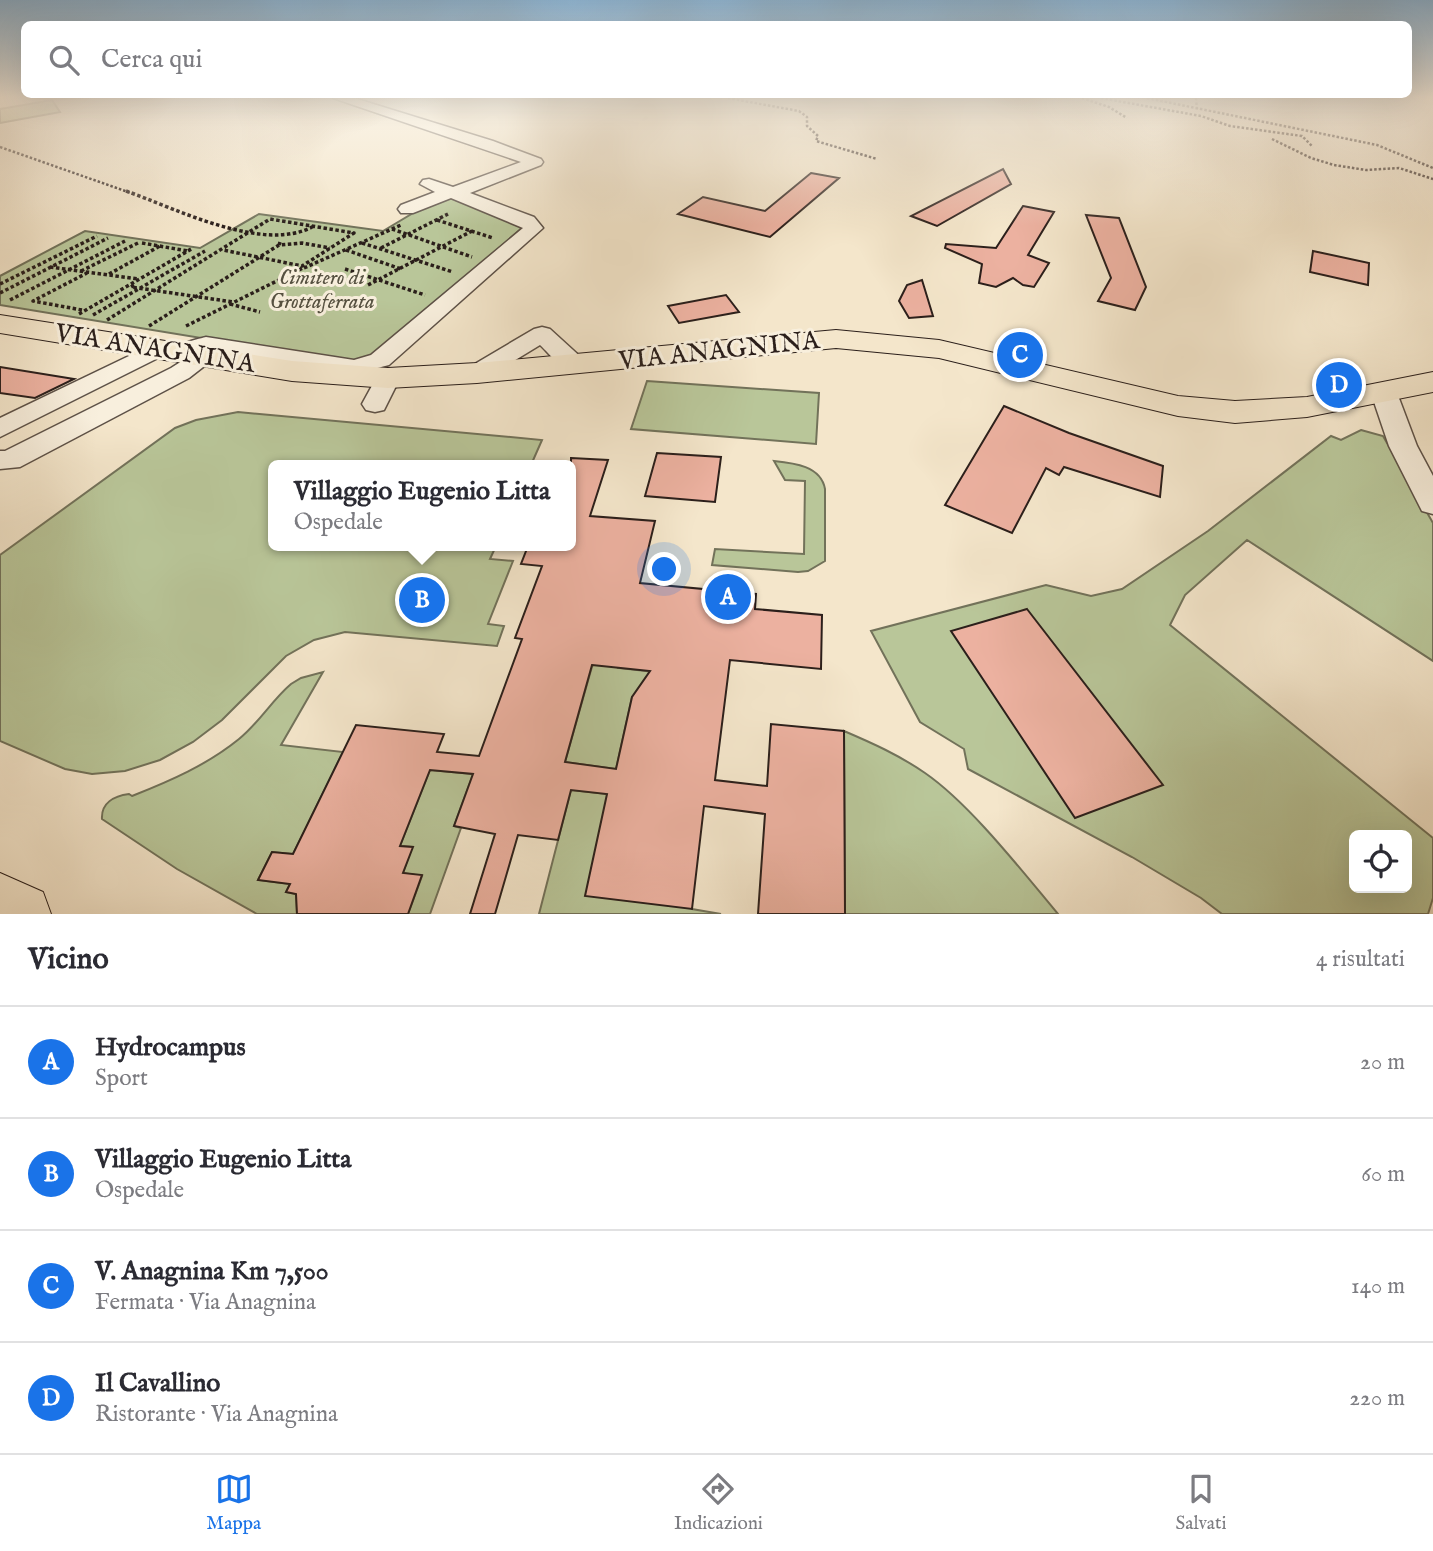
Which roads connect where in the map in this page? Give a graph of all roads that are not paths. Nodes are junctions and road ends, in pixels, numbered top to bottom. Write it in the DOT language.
graph roads {
  1 [pos="477,141"];
  2 [pos="429,184"];
  3 [pos="455,201"];
  4 [pos="409,215"];
  5 [pos="5,312"];
  6 [pos="175,343"];
  7 [pos="1433,382"];
  8 [pos="1384,393"];
  9 [pos="0,429"];
  10 [pos="0,460"];
  11 [pos="1433,504"];
  12 [pos="0,903"];
  13 [pos="21,914"];
  1 -- 3 [label="street"];
  2 -- 3 [label="street"];
  3 -- 4 [label="street"];
  3 -- 6 [label="street"];
  5 -- 6 [label="main road, VIA ANAGNINA"];
  6 -- 8 [label="main road, VIA ANAGNINA"];
  6 -- 9 [label="street"];
  6 -- 10 [label="street"];
  7 -- 8 [label="main road, VIA ANAGNINA"];
  8 -- 11 [label="street"];
  12 -- 13 [label="main road"];
}
